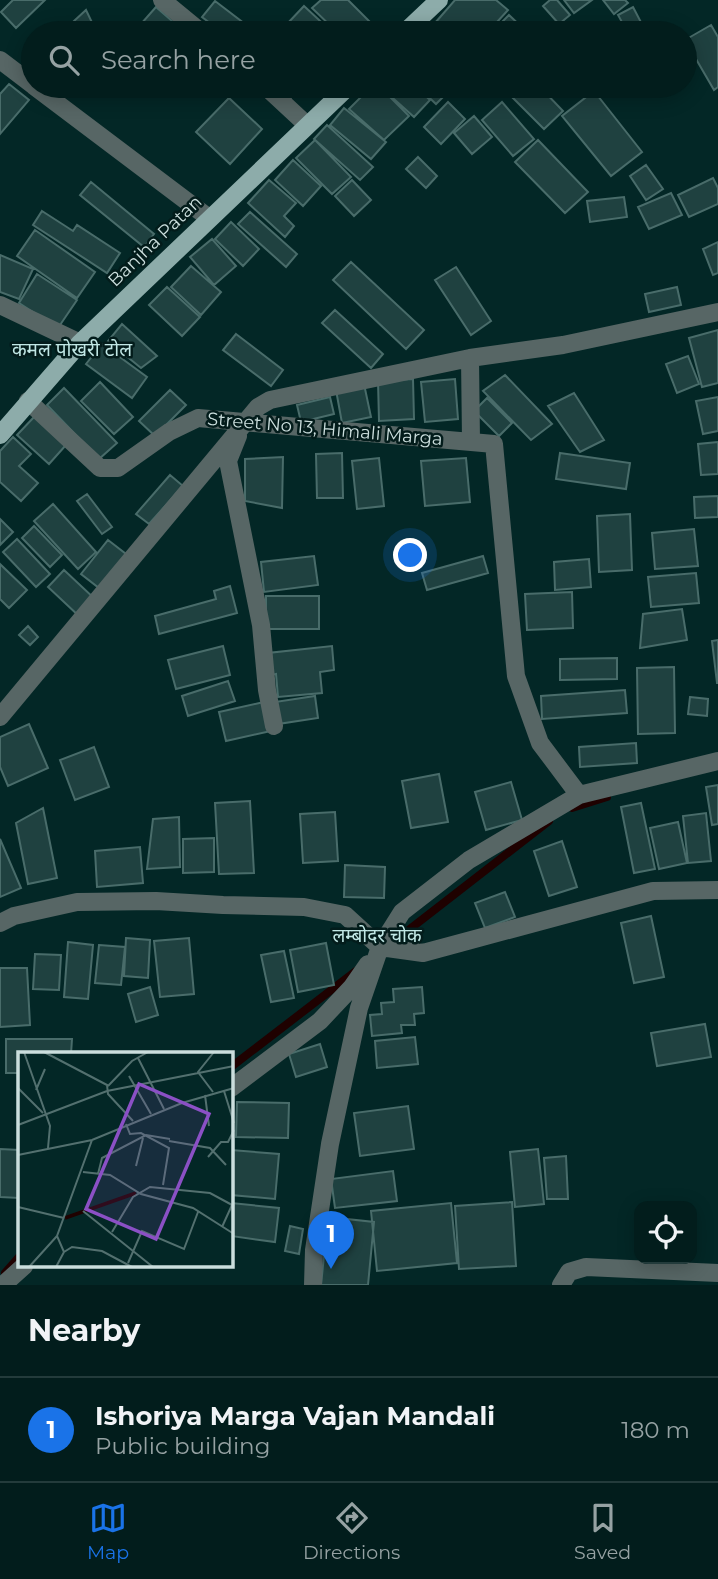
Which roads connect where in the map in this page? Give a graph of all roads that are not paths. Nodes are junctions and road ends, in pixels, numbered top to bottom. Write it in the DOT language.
graph roads {
  1 [pos="162,0"];
  2 [pos="439,0"];
  3 [pos="187,21"];
  4 [pos="417,21"];
  5 [pos="0,60"];
  6 [pos="21,75"];
  7 [pos="51,98"];
  8 [pos="278,98"];
  9 [pos="336,98"];
  10 [pos="307,125"];
  11 [pos="209,218"];
  12 [pos="0,305"];
  13 [pos="718,312"];
  14 [pos="80,343"];
  15 [pos="470,358"];
  16 [pos="28,401"];
  17 [pos="243,423"];
  18 [pos="0,435"];
  19 [pos="471,441"];
  20 [pos="0,716"];
  21 [pos="274,726"];
  22 [pos="718,761"];
  23 [pos="579,795"];
  24 [pos="718,890"];
  25 [pos="0,923"];
  26 [pos="380,947"];
  27 [pos="233,1086"];
  28 [pos="22,1268"];
  29 [pos="718,1273"];
  30 [pos="3,1285"];
  31 [pos="313,1285"];
  32 [pos="561,1285"];
  1 -- 3 [label="street"];
  2 -- 4 [label="main road"];
  5 -- 6 [label="street"];
  7 -- 11 [label="street"];
  8 -- 10 [label="street"];
  9 -- 10 [label="main road, Banjha Patan"];
  10 -- 11 [label="main road, Banjha Patan"];
  11 -- 14 [label="main road, Banjha Patan"];
  12 -- 14 [label="street"];
  13 -- 15 [label="street"];
  14 -- 16 [label="main road, Banjha Patan"];
  15 -- 17 [label="street"];
  15 -- 19 [label="street"];
  16 -- 17 [label="street, Street No 13, Himali Marga"];
  16 -- 18 [label="main road, Banjha Patan"];
  17 -- 19 [label="street, Street No 13, Himali Marga"];
  17 -- 20 [label="street"];
  17 -- 21 [label="street"];
  19 -- 23 [label="street, Street No 13, Himali Marga"];
  22 -- 23 [label="street"];
  23 -- 26 [label="street"];
  24 -- 26 [label="street"];
  25 -- 26 [label="street"];
  26 -- 27 [label="street"];
  26 -- 31 [label="street"];
  28 -- 30 [label="street"];
  29 -- 32 [label="street"];
}
